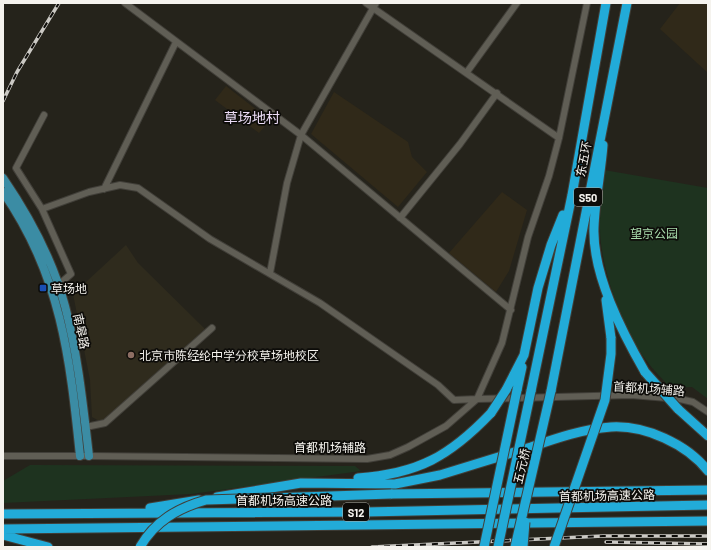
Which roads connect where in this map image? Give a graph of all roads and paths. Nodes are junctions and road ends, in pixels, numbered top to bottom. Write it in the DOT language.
graph roads {
  1 [pos="125,3"];
  2 [pos="366,3"];
  3 [pos="516,3"];
  4 [pos="588,3"];
  5 [pos="606,3"];
  6 [pos="627,3"];
  7 [pos="374,5"];
  8 [pos="176,42"];
  9 [pos="467,72"];
  10 [pos="497,93"];
  11 [pos="606,101"];
  12 [pos="44,115"];
  13 [pos="301,135"];
  14 [pos="559,138"];
  15 [pos="3,178"];
  16 [pos="104,189"];
  17 [pos="3,192"];
  18 [pos="572,195"];
  19 [pos="42,209"];
  20 [pos="400,218"];
  21 [pos="270,273"];
  22 [pos="58,284"];
  23 [pos="604,284"];
  24 [pos="53,294"];
  25 [pos="511,310"];
  26 [pos="212,328"];
  27 [pos="524,355"];
  28 [pos="531,391"];
  29 [pos="551,391"];
  30 [pos="477,399"];
  31 [pos="708,412"];
  32 [pos="86,426"];
  33 [pos="708,436"];
  34 [pos="3,456"];
  35 [pos="80,456"];
  36 [pos="89,456"];
  37 [pos="706,468"];
  38 [pos="301,482"];
  39 [pos="529,486"];
  40 [pos="708,490"];
  41 [pos="708,505"];
  42 [pos="125,512"];
  43 [pos="3,514"];
  44 [pos="708,521"];
  45 [pos="3,529"];
  46 [pos="3,535"];
  47 [pos="48,547"];
  48 [pos="140,547"];
  49 [pos="484,547"];
  50 [pos="498,547"];
  51 [pos="515,547"];
  52 [pos="523,547"];
  53 [pos="554,547"];
  1 -- 8 [label="street"];
  2 -- 7 [label="street"];
  3 -- 9 [label="street"];
  4 -- 14 [label="street"];
  5 -- 18 [label="highway, 东五环 / S50"];
  6 -- 11 [label="highway, 东五环 / S50"];
  7 -- 9 [label="street"];
  7 -- 13 [label="street"];
  8 -- 13 [label="street"];
  8 -- 16 [label="street"];
  9 -- 10 [label="street"];
  10 -- 14 [label="street"];
  10 -- 20 [label="street"];
  11 -- 23 [label="highway"];
  11 -- 29 [label="highway, 东五环 / S50"];
  12 -- 19 [label="street"];
  13 -- 20 [label="street"];
  13 -- 21 [label="street"];
  14 -- 25 [label="street"];
  15 -- 22 [label="main road, 南皋路"];
  16 -- 19 [label="street"];
  16 -- 21 [label="street"];
  17 -- 24 [label="main road, 南皋路"];
  18 -- 27 [label="highway"];
  18 -- 28 [label="highway, 东五环 / S50"];
  19 -- 22 [label="street"];
  20 -- 25 [label="street"];
  21 -- 30 [label="street"];
  22 -- 24 [label="street"];
  22 -- 32 [label="main road, 南皋路"];
  23 -- 33 [label="highway, bridge"];
  23 -- 53 [label="highway, bridge"];
  24 -- 35 [label="main road, 南皋路"];
  25 -- 30 [label="street"];
  26 -- 32 [label="street"];
  27 -- 38 [label="highway, bridge"];
  27 -- 49 [label="highway, bridge"];
  28 -- 50 [label="highway, 五元桥 / S50, bridge"];
  29 -- 39 [label="highway, 五元桥 / S50, bridge"];
  30 -- 31 [label="street, 首都机场辅路"];
  30 -- 36 [label="street, 首都机场辅路"];
  32 -- 36 [label="main road, 南皋路"];
  34 -- 35 [label="street, 首都机场辅路"];
  35 -- 36 [label="street, 首都机场辅路"];
  37 -- 38 [label="highway"];
  38 -- 42 [label="highway"];
  39 -- 51 [label="highway, 五元桥 / S50, bridge"];
  39 -- 52 [label="highway, bridge"];
  40 -- 48 [label="highway, bridge"];
  41 -- 42 [label="highway, 首都机场高速公路 / S12"];
  42 -- 43 [label="highway, 首都机场高速公路 / S12"];
  44 -- 45 [label="highway, S12"];
  46 -- 47 [label="highway"];
}
